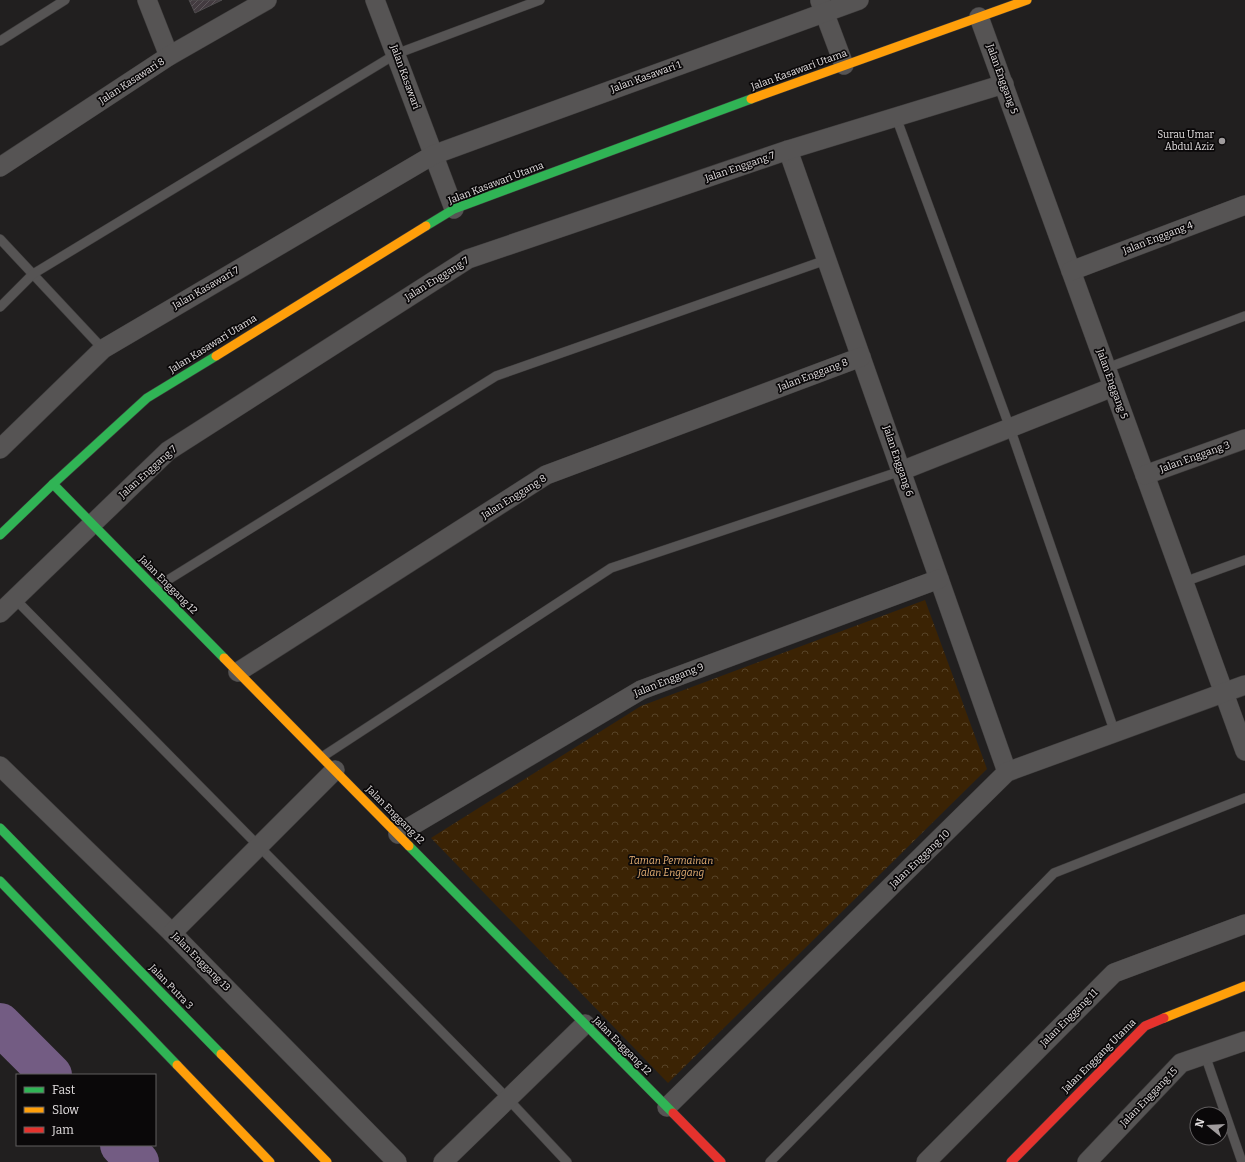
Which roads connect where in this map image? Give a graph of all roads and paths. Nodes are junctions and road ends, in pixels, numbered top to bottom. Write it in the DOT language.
graph roads {
  1 [pos="65,0"];
  2 [pos="147,0"];
  3 [pos="267,0"];
  4 [pos="375,0"];
  5 [pos="540,0"];
  6 [pos="859,0"];
  7 [pos="1028,0"];
  8 [pos="822,6"];
  9 [pos="979,17"];
  10 [pos="0,41"];
  11 [pos="396,54"];
  12 [pos="169,56"];
  13 [pos="844,65"];
  14 [pos="1004,84"];
  15 [pos="896,117"];
  16 [pos="788,150"];
  17 [pos="433,154"];
  18 [pos="0,167"];
  19 [pos="1245,205"];
  20 [pos="454,209"];
  21 [pos="0,239"];
  22 [pos="826,260"];
  23 [pos="1071,271"];
  24 [pos="33,274"];
  25 [pos="0,307"];
  26 [pos="1245,316"];
  27 [pos="103,349"];
  28 [pos="861,357"];
  29 [pos="1106,368"];
  30 [pos="1113,387"];
  31 [pos="1010,428"];
  32 [pos="1245,439"];
  33 [pos="0,450"];
  34 [pos="901,471"];
  35 [pos="1145,475"];
  36 [pos="53,484"];
  37 [pos="92,524"];
  38 [pos="0,535"];
  39 [pos="1245,560"];
  40 [pos="939,579"];
  41 [pos="1184,582"];
  42 [pos="155,588"];
  43 [pos="14,598"];
  44 [pos="0,612"];
  45 [pos="238,672"];
  46 [pos="1245,685"];
  47 [pos="1224,693"];
  48 [pos="1115,733"];
  49 [pos="1245,751"];
  50 [pos="329,764"];
  51 [pos="0,766"];
  52 [pos="1008,772"];
  53 [pos="1245,798"];
  54 [pos="0,828"];
  55 [pos="398,834"];
  56 [pos="258,847"];
  57 [pos="0,881"];
  58 [pos="1245,924"];
  59 [pos="172,933"];
  60 [pos="1245,986"];
  61 [pos="585,1024"];
  62 [pos="1245,1041"];
  63 [pos="1205,1055"];
  64 [pos="508,1099"];
  65 [pos="667,1107"];
  66 [pos="1242,1161"];
  67 [pos="270,1162"];
  68 [pos="327,1162"];
  69 [pos="397,1162"];
  70 [pos="444,1162"];
  71 [pos="568,1162"];
  72 [pos="721,1162"];
  73 [pos="770,1162"];
  74 [pos="926,1162"];
  75 [pos="1011,1162"];
  76 [pos="1087,1162"];
  1 -- 10 [label="lane"];
  2 -- 12 [label="street"];
  3 -- 12 [label="street, Jalan Kasawari 8"];
  4 -- 11 [label="street, Jalan Kasawari"];
  5 -- 11 [label="lane"];
  6 -- 8 [label="street, Jalan Kasawari 1"];
  7 -- 9 [label="street, Jalan Kasawari Utama"];
  8 -- 13 [label="street"];
  8 -- 17 [label="street, Jalan Kasawari 1"];
  9 -- 13 [label="street, Jalan Kasawari Utama"];
  9 -- 14 [label="street, Jalan Enggang 5"];
  11 -- 17 [label="street, Jalan Kasawari"];
  11 -- 24 [label="lane"];
  12 -- 18 [label="street, Jalan Kasawari 8"];
  13 -- 20 [label="street, Jalan Kasawari Utama"];
  14 -- 15 [label="street, Jalan Enggang 7"];
  14 -- 23 [label="street, Jalan Enggang 5"];
  15 -- 16 [label="street, Jalan Enggang 7"];
  15 -- 31 [label="lane"];
  16 -- 22 [label="street, Jalan Enggang 6"];
  16 -- 37 [label="street, Jalan Enggang 7"];
  17 -- 20 [label="street, Jalan Kasawari"];
  17 -- 27 [label="street, Jalan Kasawari 7"];
  19 -- 23 [label="street, Jalan Enggang 4"];
  20 -- 36 [label="street, Jalan Kasawari Utama"];
  21 -- 24 [label="lane"];
  22 -- 28 [label="street, Jalan Enggang 6"];
  22 -- 42 [label="lane"];
  23 -- 29 [label="street, Jalan Enggang 5"];
  24 -- 25 [label="lane"];
  24 -- 27 [label="lane"];
  26 -- 29 [label="lane"];
  27 -- 33 [label="street, Jalan Kasawari 7"];
  28 -- 34 [label="street, Jalan Enggang 6"];
  28 -- 45 [label="street, Jalan Enggang 8"];
  29 -- 30 [label="street, Jalan Enggang 5"];
  30 -- 31 [label="street"];
  30 -- 35 [label="street, Jalan Enggang 5"];
  31 -- 34 [label="street"];
  31 -- 48 [label="lane"];
  32 -- 35 [label="street, Jalan Enggang 3"];
  34 -- 40 [label="street, Jalan Enggang 6"];
  34 -- 50 [label="lane"];
  35 -- 41 [label="street, Jalan Enggang 5"];
  36 -- 37 [label="street, Jalan Enggang 12"];
  36 -- 38 [label="street, Jalan Kasawari Utama"];
  37 -- 42 [label="street, Jalan Enggang 12"];
  37 -- 43 [label="street, Jalan Enggang 7"];
  39 -- 41 [label="lane"];
  40 -- 52 [label="street, Jalan Enggang 6"];
  40 -- 55 [label="street, Jalan Enggang 9"];
  41 -- 47 [label="street, Jalan Enggang 5"];
  42 -- 45 [label="street, Jalan Enggang 12"];
  43 -- 44 [label="street, Jalan Enggang 7"];
  43 -- 56 [label="lane"];
  45 -- 50 [label="street, Jalan Enggang 12"];
  46 -- 47 [label="street, Jalan Enggang 10"];
  47 -- 48 [label="street, Jalan Enggang 10"];
  47 -- 49 [label="street, Jalan Enggang 5"];
  48 -- 52 [label="street, Jalan Enggang 10"];
  50 -- 55 [label="street, Jalan Enggang 12"];
  50 -- 56 [label="street"];
  51 -- 59 [label="street, Jalan Enggang 13"];
  52 -- 65 [label="street, Jalan Enggang 10"];
  53 -- 73 [label="lane"];
  54 -- 68 [label="street, Jalan Putra 3"];
  55 -- 61 [label="street, Jalan Enggang 12"];
  56 -- 59 [label="street"];
  56 -- 64 [label="lane"];
  57 -- 67 [label="street"];
  58 -- 74 [label="street, Jalan Enggang 11"];
  59 -- 69 [label="street, Jalan Enggang 13"];
  60 -- 75 [label="street, Jalan Enggang Utama"];
  61 -- 64 [label="street"];
  61 -- 65 [label="street, Jalan Enggang 12"];
  62 -- 63 [label="street, Jalan Enggang 15"];
  63 -- 66 [label="lane"];
  63 -- 76 [label="street, Jalan Enggang 15"];
  64 -- 70 [label="street"];
  64 -- 71 [label="lane"];
  65 -- 72 [label="street, Jalan Enggang 12"];
}
